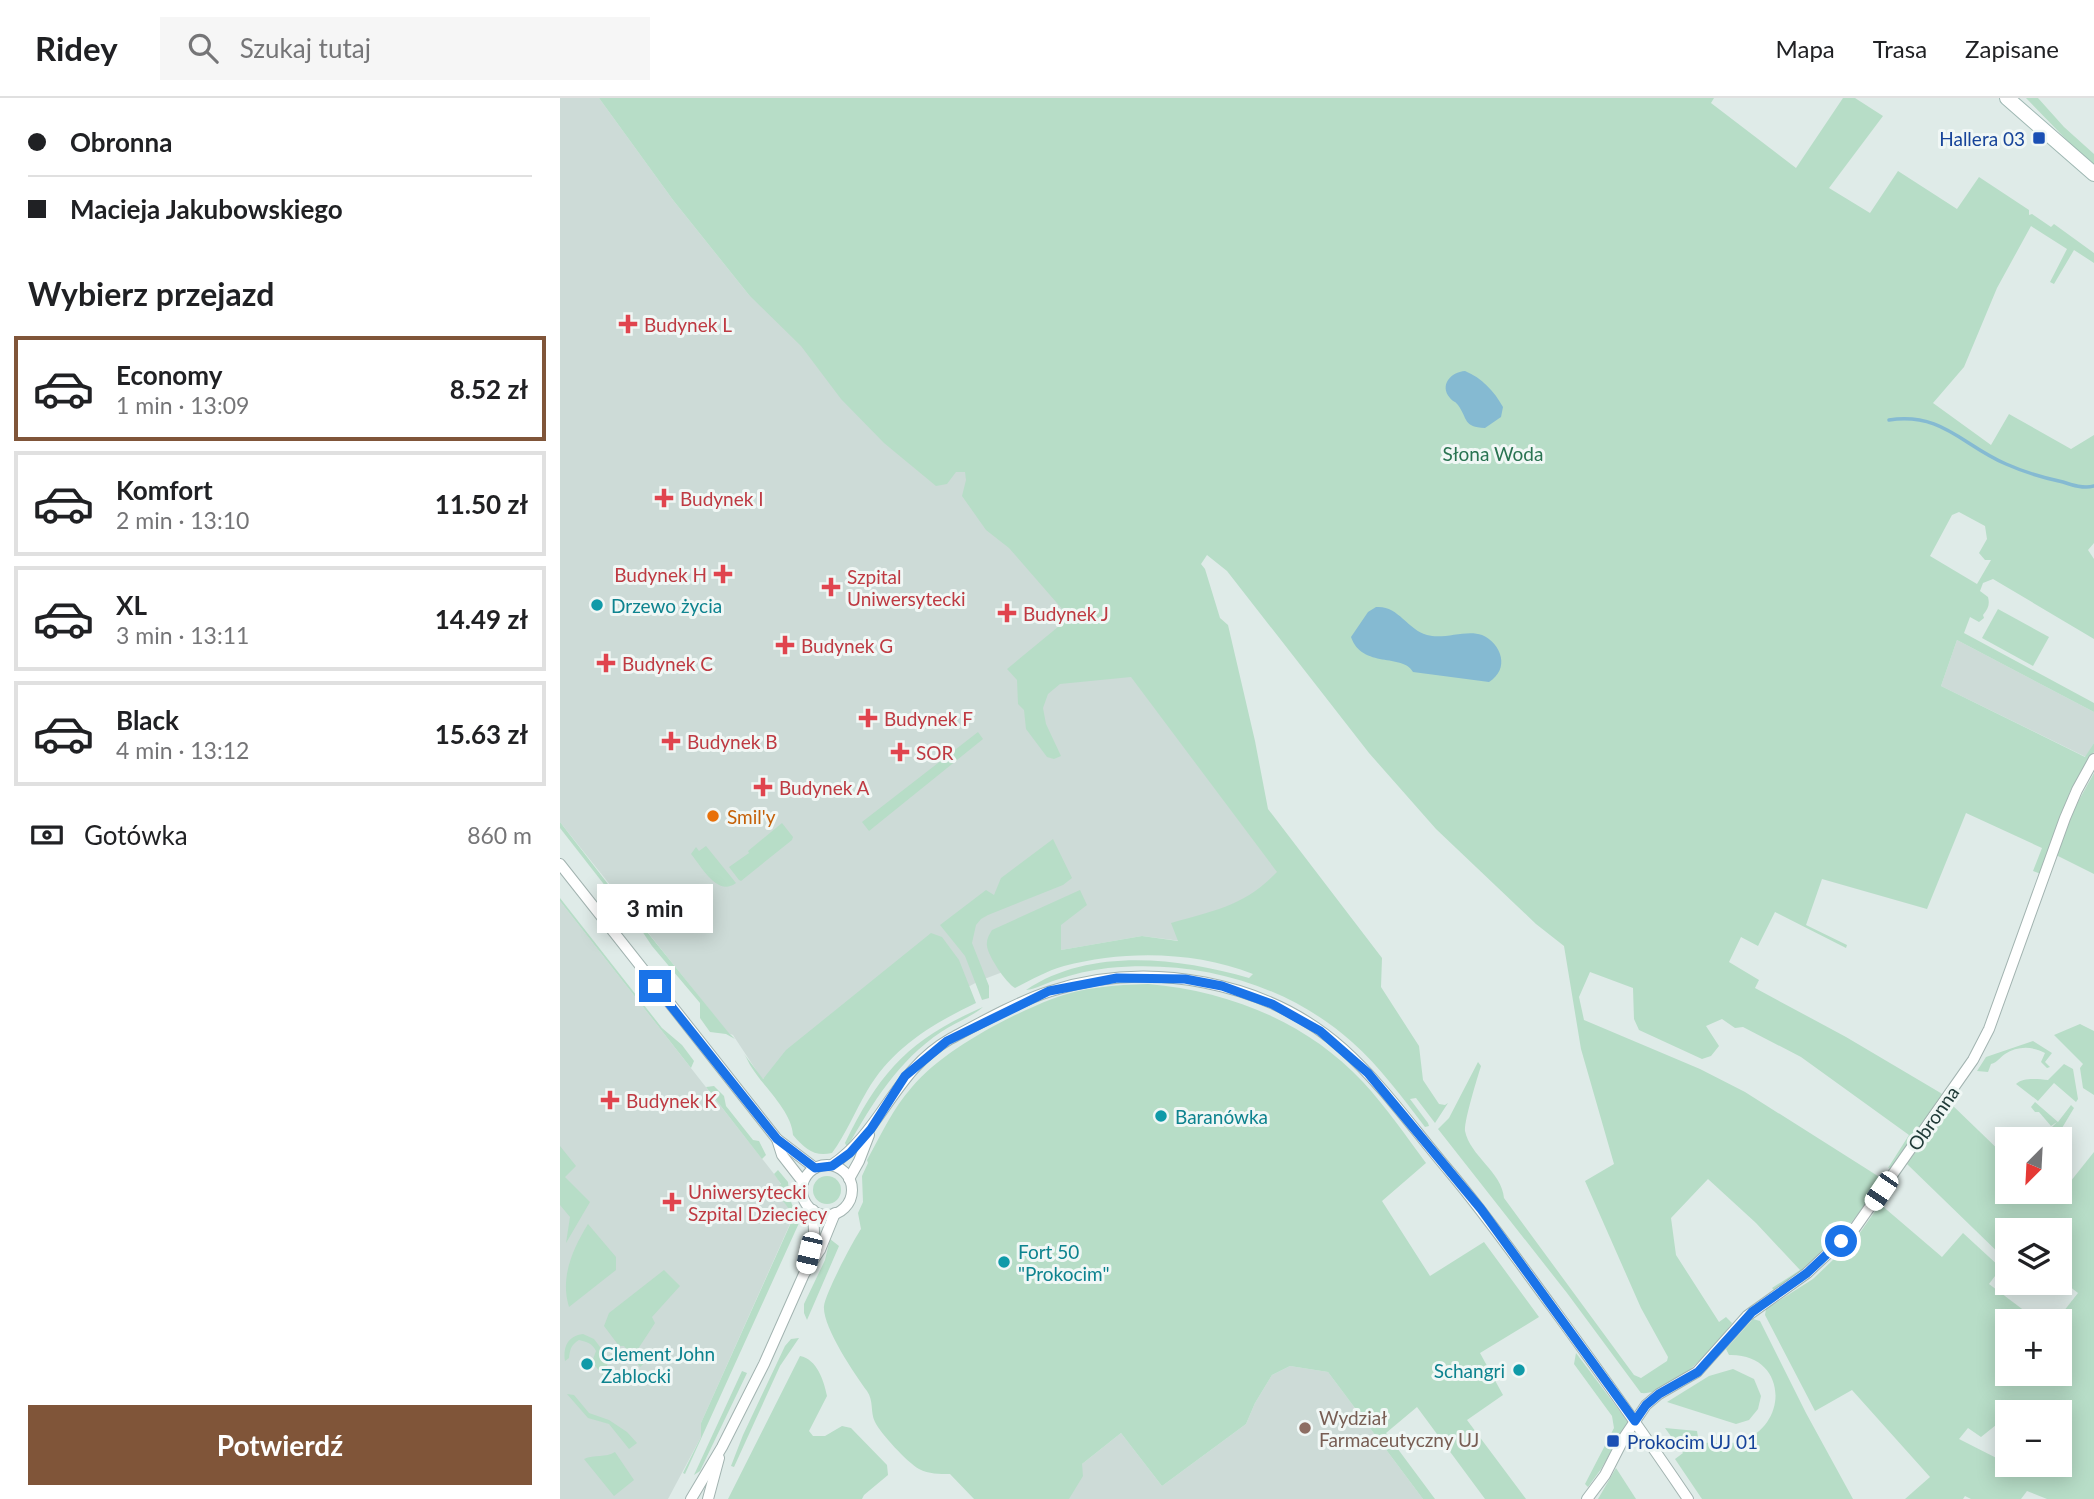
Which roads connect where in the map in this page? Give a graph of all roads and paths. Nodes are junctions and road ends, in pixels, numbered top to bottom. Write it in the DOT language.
graph roads {
  1 [pos="2010,99"];
  2 [pos="2094,174"];
  3 [pos="2094,759"];
  4 [pos="560,864"];
  5 [pos="871,1129"];
  6 [pos="777,1139"];
  7 [pos="832,1166"];
  8 [pos="815,1168"];
  9 [pos="849,1179"];
  10 [pos="803,1182"];
  11 [pos="813,1210"];
  12 [pos="835,1213"];
  13 [pos="804,1274"];
  14 [pos="1635,1421"];
  15 [pos="722,1447"];
  16 [pos="691,1499"];
  17 [pos="708,1499"];
  18 [pos="1587,1499"];
  19 [pos="1688,1499"];
  1 -- 2 [label="street"];
  3 -- 14 [label="street, Obronna"];
  4 -- 6 [label="street"];
  5 -- 7 [label="street"];
  5 -- 9 [label="street"];
  5 -- 14 [label="street"];
  6 -- 8 [label="street"];
  6 -- 10 [label="street"];
  7 -- 8 [label="street"];
  7 -- 9 [label="street"];
  8 -- 10 [label="street"];
  9 -- 12 [label="street"];
  10 -- 11 [label="street"];
  11 -- 12 [label="street"];
  11 -- 13 [label="street"];
  12 -- 13 [label="street"];
  13 -- 15 [label="street"];
  14 -- 18 [label="street, Obronna"];
  14 -- 19 [label="street"];
  15 -- 16 [label="street"];
  15 -- 17 [label="street"];
}
